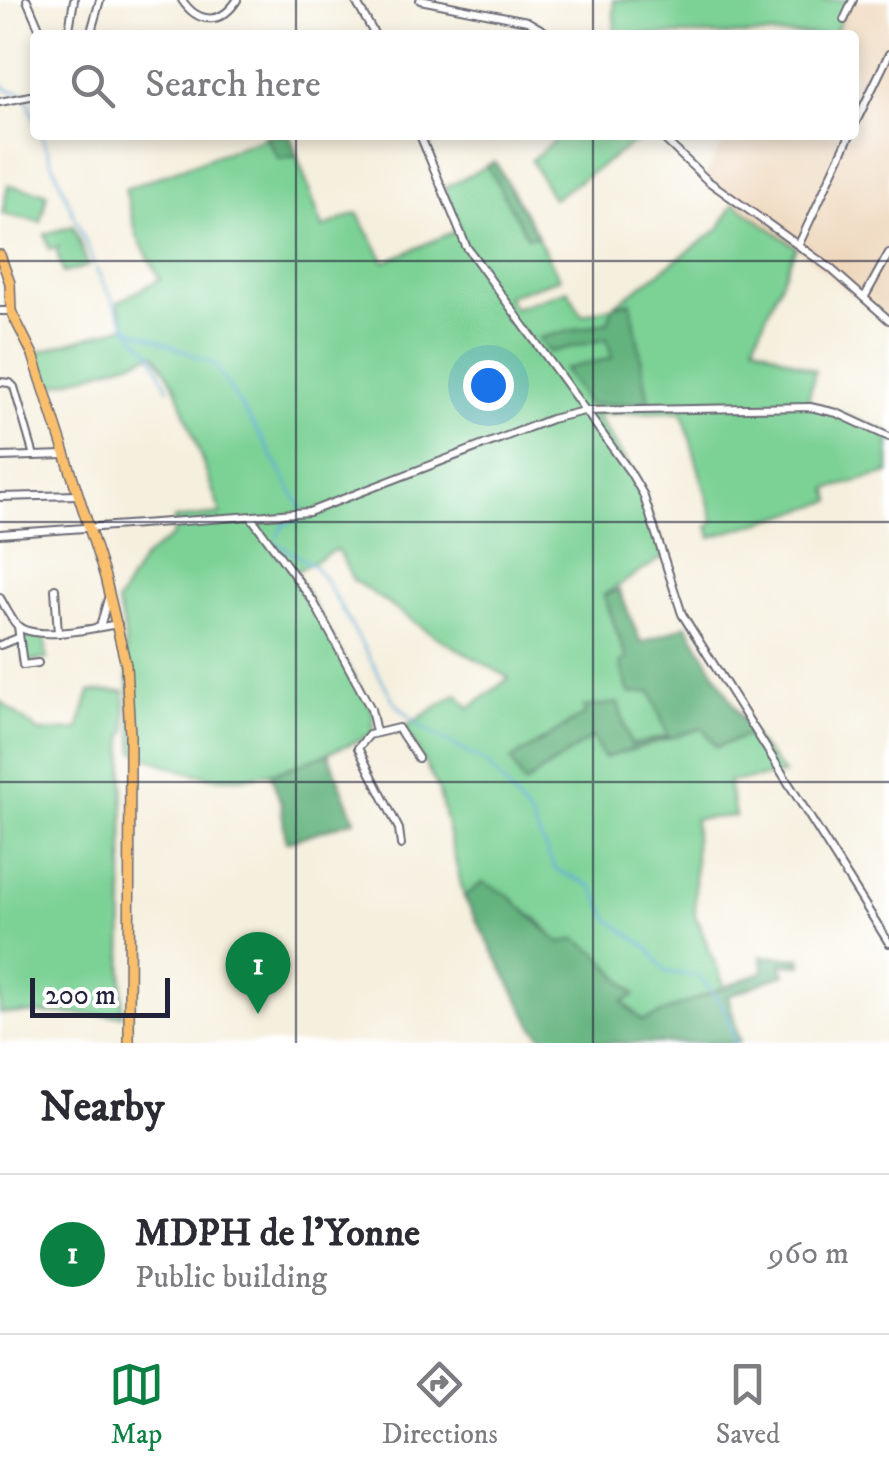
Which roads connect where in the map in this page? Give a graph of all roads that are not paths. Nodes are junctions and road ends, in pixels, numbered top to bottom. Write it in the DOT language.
graph roads {
  1 [pos="27,0"];
  2 [pos="74,0"];
  3 [pos="100,0"];
  4 [pos="182,0"];
  5 [pos="237,0"];
  6 [pos="355,0"];
  7 [pos="420,0"];
  8 [pos="853,0"];
  9 [pos="844,20"];
  10 [pos="40,30"];
  11 [pos="69,30"];
  12 [pos="91,30"];
  13 [pos="373,30"];
  14 [pos="543,30"];
  15 [pos="889,54"];
  16 [pos="29,96"];
  17 [pos="0,102"];
  18 [pos="859,116"];
  19 [pos="422,140"];
  20 [pos="665,140"];
  21 [pos="848,140"];
  22 [pos="798,244"];
  23 [pos="889,253"];
  24 [pos="0,255"];
  25 [pos="864,298"];
  26 [pos="5,311"];
  27 [pos="889,320"];
  28 [pos="0,382"];
  29 [pos="584,411"];
  30 [pos="889,438"];
  31 [pos="65,455"];
  32 [pos="34,456"];
  33 [pos="0,457"];
  34 [pos="78,495"];
  35 [pos="0,498"];
  36 [pos="251,517"];
  37 [pos="89,529"];
  38 [pos="0,534"];
  39 [pos="55,590"];
  40 [pos="110,594"];
  41 [pos="0,598"];
  42 [pos="118,624"];
  43 [pos="18,626"];
  44 [pos="100,627"];
  45 [pos="58,633"];
  46 [pos="18,638"];
  47 [pos="0,644"];
  48 [pos="38,663"];
  49 [pos="376,732"];
  50 [pos="418,758"];
  51 [pos="401,845"];
  52 [pos="889,943"];
  53 [pos="129,1043"];
  1 -- 10 [label="street"];
  2 -- 11 [label="street"];
  3 -- 12 [label="street"];
  4 -- 5 [label="street"];
  6 -- 13 [label="street"];
  7 -- 14 [label="street"];
  8 -- 9 [label="street"];
  15 -- 18 [label="street"];
  16 -- 17 [label="street"];
  19 -- 29 [label="street"];
  20 -- 22 [label="street"];
  21 -- 22 [label="street"];
  22 -- 25 [label="street"];
  23 -- 25 [label="street"];
  24 -- 26 [label="main road"];
  25 -- 27 [label="street"];
  26 -- 31 [label="main road"];
  28 -- 32 [label="street"];
  29 -- 30 [label="street"];
  29 -- 36 [label="street"];
  29 -- 52 [label="street"];
  31 -- 32 [label="street"];
  31 -- 34 [label="main road"];
  32 -- 33 [label="street"];
  34 -- 35 [label="street"];
  34 -- 37 [label="main road"];
  36 -- 37 [label="street"];
  36 -- 49 [label="street"];
  37 -- 38 [label="street"];
  37 -- 40 [label="main road"];
  39 -- 45 [label="street"];
  40 -- 42 [label="main road"];
  40 -- 44 [label="street"];
  41 -- 43 [label="street"];
  42 -- 44 [label="street"];
  42 -- 53 [label="main road"];
  43 -- 45 [label="street"];
  43 -- 46 [label="street"];
  44 -- 45 [label="street"];
  46 -- 47 [label="street"];
  46 -- 48 [label="street"];
  49 -- 50 [label="street"];
  49 -- 51 [label="street"];
}
